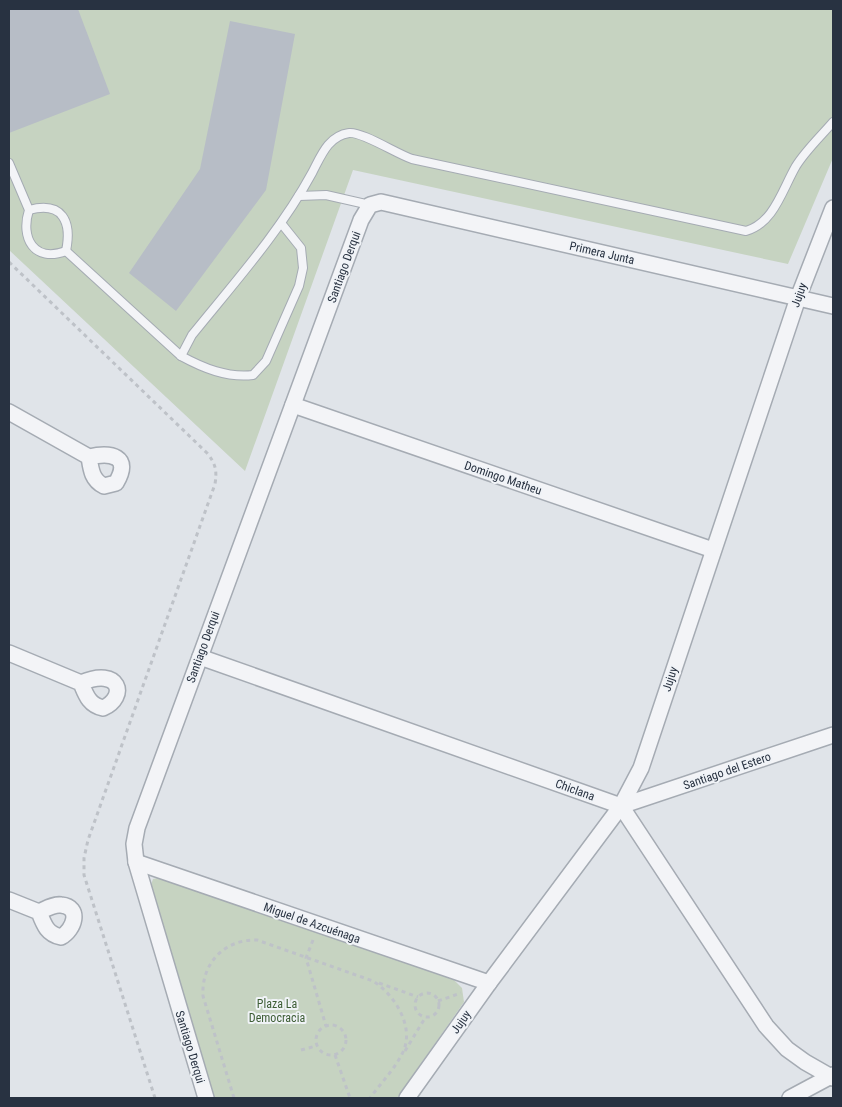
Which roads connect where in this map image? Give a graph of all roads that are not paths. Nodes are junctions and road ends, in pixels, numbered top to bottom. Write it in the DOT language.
graph roads {
  1 [pos="833,122"];
  2 [pos="9,163"];
  3 [pos="299,196"];
  4 [pos="370,205"];
  5 [pos="833,208"];
  6 [pos="29,210"];
  7 [pos="281,223"];
  8 [pos="66,251"];
  9 [pos="798,298"];
  10 [pos="833,306"];
  11 [pos="181,356"];
  12 [pos="293,405"];
  13 [pos="9,412"];
  14 [pos="89,457"];
  15 [pos="713,550"];
  16 [pos="9,653"];
  17 [pos="200,657"];
  18 [pos="81,683"];
  19 [pos="833,735"];
  20 [pos="621,806"];
  21 [pos="136,862"];
  22 [pos="9,900"];
  23 [pos="38,912"];
  24 [pos="489,983"];
  25 [pos="832,1076"];
  26 [pos="206,1098"];
  27 [pos="407,1098"];
  28 [pos="790,1098"];
  1 -- 3 [label="lane"];
  2 -- 6 [label="lane"];
  3 -- 4 [label="lane"];
  3 -- 7 [label="lane"];
  4 -- 9 [label="street, Primera Junta"];
  4 -- 12 [label="street, Santiago Derqui"];
  5 -- 9 [label="street, Jujuy"];
  6 -- 8 [label="lane"];
  6 -- 8 [label="lane"];
  7 -- 11 [label="lane"];
  7 -- 11 [label="lane"];
  8 -- 11 [label="lane"];
  9 -- 10 [label="street, Primera Junta"];
  9 -- 15 [label="street, Jujuy"];
  12 -- 15 [label="street, Domingo Matheu"];
  12 -- 17 [label="street, Santiago Derqui"];
  13 -- 14 [label="street"];
  15 -- 20 [label="street, Jujuy"];
  16 -- 18 [label="street"];
  17 -- 20 [label="street, Chiclana"];
  17 -- 21 [label="street, Santiago Derqui"];
  19 -- 20 [label="street, Santiago del Estero"];
  20 -- 24 [label="street, Jujuy"];
  20 -- 25 [label="street"];
  21 -- 24 [label="street, Miguel de Azcuénaga"];
  21 -- 26 [label="street, Santiago Derqui"];
  22 -- 23 [label="street"];
  24 -- 27 [label="street, Jujuy"];
  25 -- 28 [label="street"];
}
